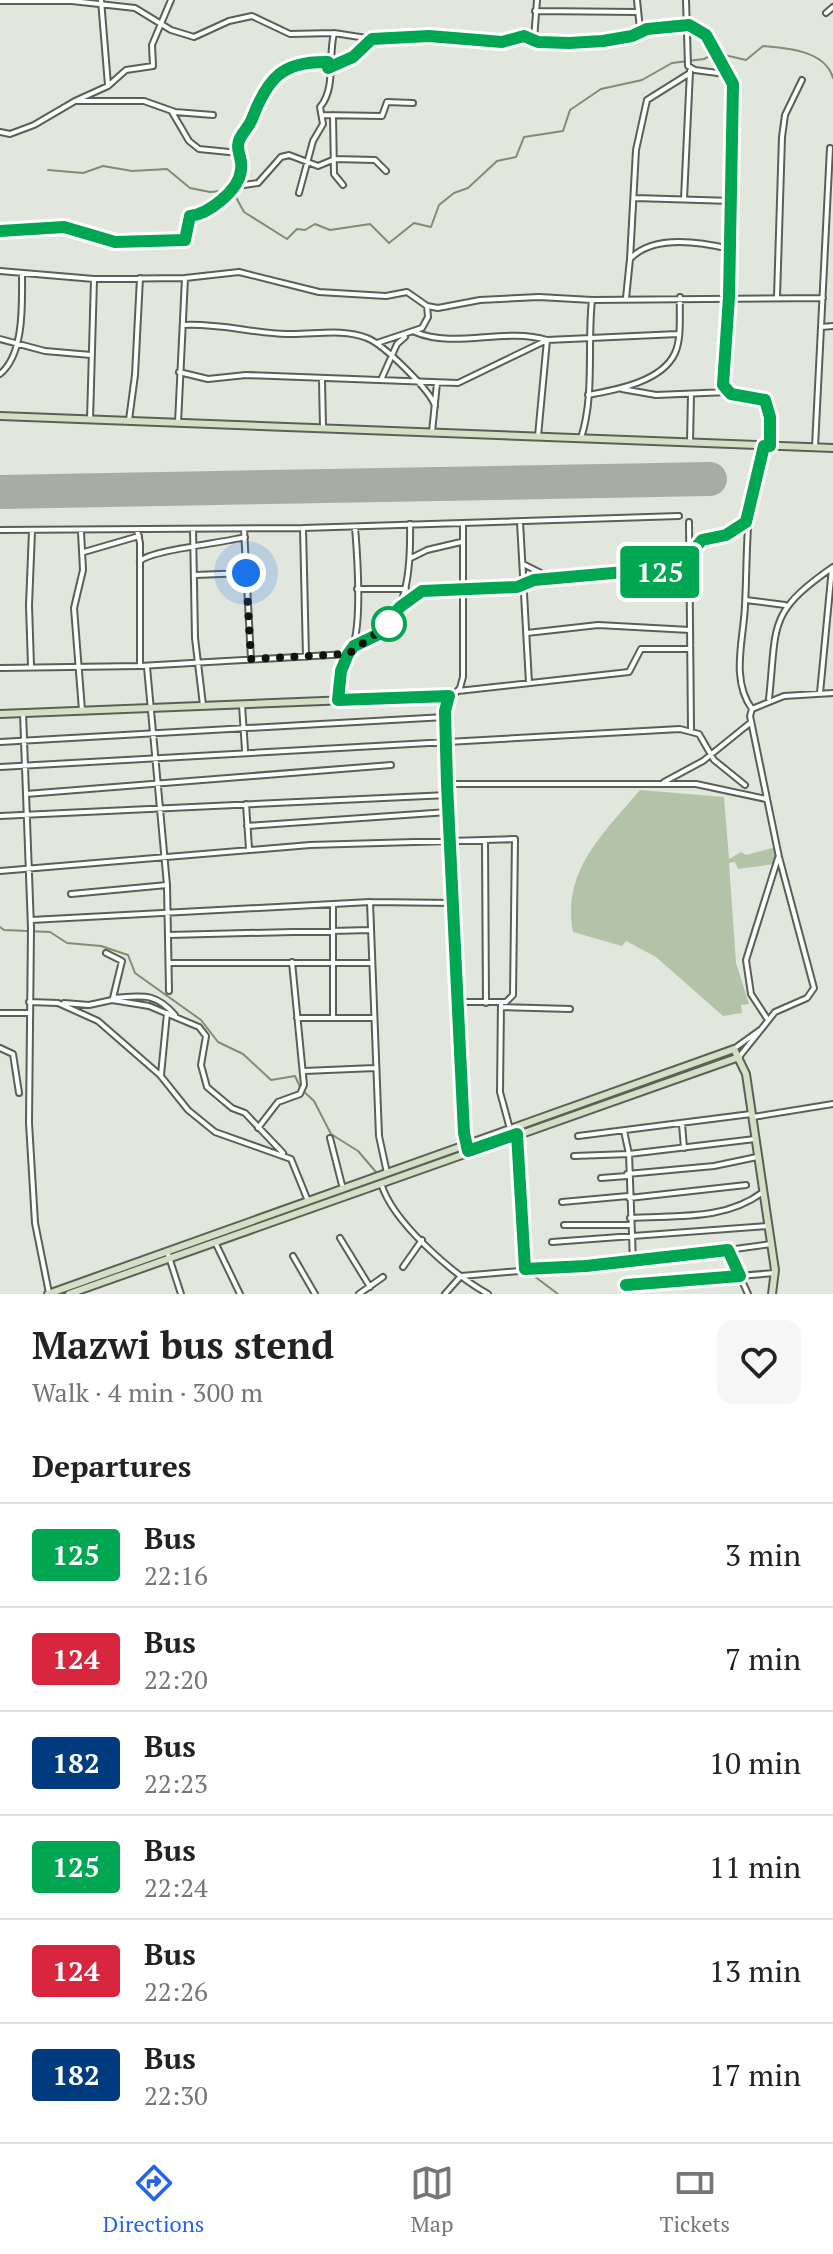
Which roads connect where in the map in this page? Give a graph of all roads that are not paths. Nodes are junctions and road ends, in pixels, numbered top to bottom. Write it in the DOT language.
graph roads {
  1 [pos="171,0"];
  2 [pos="537,0"];
  3 [pos="637,0"];
  4 [pos="686,0"];
  5 [pos="0,1"];
  6 [pos="101,2"];
  7 [pos="833,7"];
  8 [pos="535,11"];
  9 [pos="638,12"];
  10 [pos="826,13"];
  11 [pos="159,24"];
  12 [pos="686,26"];
  13 [pos="641,30"];
  14 [pos="334,33"];
  15 [pos="372,39"];
  16 [pos="534,40"];
  17 [pos="328,65"];
  18 [pos="689,68"];
  19 [pos="731,79"];
  20 [pos="802,80"];
  21 [pos="108,86"];
  22 [pos="75,101"];
  23 [pos="413,103"];
  24 [pos="170,110"];
  25 [pos="213,115"];
  26 [pos="322,115"];
  27 [pos="333,115"];
  28 [pos="0,132"];
  29 [pos="830,148"];
  30 [pos="239,153"];
  31 [pos="335,159"];
  32 [pos="307,164"];
  33 [pos="386,171"];
  34 [pos="343,185"];
  35 [pos="237,186"];
  36 [pos="299,193"];
  37 [pos="635,198"];
  38 [pos="684,199"];
  39 [pos="732,201"];
  40 [pos="0,231"];
  41 [pos="830,234"];
  42 [pos="730,249"];
  43 [pos="630,259"];
  44 [pos="0,271"];
  45 [pos="22,273"];
  46 [pos="140,278"];
  47 [pos="185,278"];
  48 [pos="94,279"];
  49 [pos="680,297"];
  50 [pos="729,297"];
  51 [pos="777,297"];
  52 [pos="626,298"];
  53 [pos="823,298"];
  54 [pos="592,300"];
  55 [pos="427,306"];
  56 [pos="183,325"];
  57 [pos="833,326"];
  58 [pos="821,327"];
  59 [pos="413,333"];
  60 [pos="678,334"];
  61 [pos="588,338"];
  62 [pos="0,339"];
  63 [pos="547,340"];
  64 [pos="16,341"];
  65 [pos="399,341"];
  66 [pos="377,343"];
  67 [pos="384,351"];
  68 [pos="91,355"];
  69 [pos="390,358"];
  70 [pos="179,372"];
  71 [pos="0,374"];
  72 [pos="322,380"];
  73 [pos="381,380"];
  74 [pos="415,381"];
  75 [pos="437,383"];
  76 [pos="620,389"];
  77 [pos="728,392"];
  78 [pos="691,394"];
  79 [pos="588,395"];
  80 [pos="435,406"];
  81 [pos="0,416"];
  82 [pos="90,421"];
  83 [pos="128,422"];
  84 [pos="178,423"];
  85 [pos="323,428"];
  86 [pos="432,432"];
  87 [pos="538,437"];
  88 [pos="581,438"];
  89 [pos="690,442"];
  90 [pos="767,446"];
  91 [pos="815,447"];
  92 [pos="831,450"];
  93 [pos="679,516"];
  94 [pos="520,522"];
  95 [pos="689,522"];
  96 [pos="746,522"];
  97 [pos="463,523"];
  98 [pos="410,524"];
  99 [pos="355,526"];
  100 [pos="303,528"];
  101 [pos="193,529"];
  102 [pos="244,529"];
  103 [pos="0,530"];
  104 [pos="32,531"];
  105 [pos="81,531"];
  106 [pos="138,533"];
  107 [pos="245,537"];
  108 [pos="463,542"];
  109 [pos="195,549"];
  110 [pos="84,552"];
  111 [pos="690,555"];
  112 [pos="411,558"];
  113 [pos="140,561"];
  114 [pos="523,564"];
  115 [pos="832,568"];
  116 [pos="246,573"];
  117 [pos="195,575"];
  118 [pos="552,578"];
  119 [pos="524,585"];
  120 [pos="357,589"];
  121 [pos="406,589"];
  122 [pos="464,589"];
  123 [pos="746,600"];
  124 [pos="785,605"];
  125 [pos="400,607"];
  126 [pos="690,630"];
  127 [pos="527,633"];
  128 [pos="354,646"];
  129 [pos="690,649"];
  130 [pos="348,654"];
  131 [pos="306,657"];
  132 [pos="251,659"];
  133 [pos="197,662"];
  134 [pos="31,666"];
  135 [pos="140,666"];
  136 [pos="147,666"];
  137 [pos="81,667"];
  138 [pos="0,668"];
  139 [pos="529,684"];
  140 [pos="458,691"];
  141 [pos="820,693"];
  142 [pos="833,693"];
  143 [pos="449,696"];
  144 [pos="338,700"];
  145 [pos="769,700"];
  146 [pos="242,705"];
  147 [pos="203,707"];
  148 [pos="150,709"];
  149 [pos="752,709"];
  150 [pos="82,712"];
  151 [pos="23,713"];
  152 [pos="0,714"];
  153 [pos="445,717"];
  154 [pos="750,723"];
  155 [pos="243,728"];
  156 [pos="691,729"];
  157 [pos="153,735"];
  158 [pos="446,740"];
  159 [pos="24,741"];
  160 [pos="0,742"];
  161 [pos="245,751"];
  162 [pos="710,755"];
  163 [pos="154,757"];
  164 [pos="391,765"];
  165 [pos="25,766"];
  166 [pos="0,767"];
  167 [pos="157,784"];
  168 [pos="447,784"];
  169 [pos="662,784"];
  170 [pos="745,785"];
  171 [pos="26,794"];
  172 [pos="448,795"];
  173 [pos="766,799"];
  174 [pos="246,804"];
  175 [pos="159,809"];
  176 [pos="448,812"];
  177 [pos="0,816"];
  178 [pos="27,816"];
  179 [pos="247,826"];
  180 [pos="451,839"];
  181 [pos="485,840"];
  182 [pos="249,849"];
  183 [pos="163,857"];
  184 [pos="779,857"];
  185 [pos="29,869"];
  186 [pos="0,871"];
  187 [pos="167,885"];
  188 [pos="71,894"];
  189 [pos="370,902"];
  190 [pos="453,903"];
  191 [pos="333,904"];
  192 [pos="168,913"];
  193 [pos="31,920"];
  194 [pos="370,930"];
  195 [pos="332,932"];
  196 [pos="169,935"];
  197 [pos="106,953"];
  198 [pos="292,962"];
  199 [pos="169,963"];
  200 [pos="371,963"];
  201 [pos="335,965"];
  202 [pos="169,991"];
  203 [pos="113,999"];
  204 [pos="29,1002"];
  205 [pos="458,1002"];
  206 [pos="58,1003"];
  207 [pos="486,1003"];
  208 [pos="501,1005"];
  209 [pos="570,1009"];
  210 [pos="0,1013"];
  211 [pos="28,1013"];
  212 [pos="167,1013"];
  213 [pos="177,1018"];
  214 [pos="297,1018"];
  215 [pos="333,1018"];
  216 [pos="373,1018"];
  217 [pos="768,1020"];
  218 [pos="762,1029"];
  219 [pos="0,1048"];
  220 [pos="734,1049"];
  221 [pos="739,1057"];
  222 [pos="375,1068"];
  223 [pos="304,1071"];
  224 [pos="161,1076"];
  225 [pos="19,1093"];
  226 [pos="833,1104"];
  227 [pos="752,1116"];
  228 [pos="682,1124"];
  229 [pos="258,1128"];
  230 [pos="624,1131"];
  231 [pos="513,1132"];
  232 [pos="578,1136"];
  233 [pos="330,1138"];
  234 [pos="755,1139"];
  235 [pos="467,1148"];
  236 [pos="684,1148"];
  237 [pos="629,1154"];
  238 [pos="574,1156"];
  239 [pos="286,1157"];
  240 [pos="757,1157"];
  241 [pos="387,1173"];
  242 [pos="627,1175"];
  243 [pos="601,1178"];
  244 [pos="381,1181"];
  245 [pos="746,1185"];
  246 [pos="343,1189"];
  247 [pos="763,1192"];
  248 [pos="628,1197"];
  249 [pos="308,1201"];
  250 [pos="562,1202"];
  251 [pos="630,1218"];
  252 [pos="564,1225"];
  253 [pos="630,1225"];
  254 [pos="768,1226"];
  255 [pos="630,1237"];
  256 [pos="340,1238"];
  257 [pos="422,1240"];
  258 [pos="215,1242"];
  259 [pos="552,1242"];
  260 [pos="771,1244"];
  261 [pos="728,1250"];
  262 [pos="168,1255"];
  263 [pos="293,1256"];
  264 [pos="633,1262"];
  265 [pos="403,1267"];
  266 [pos="525,1269"];
  267 [pos="775,1273"];
  268 [pos="461,1276"];
  269 [pos="740,1276"];
  270 [pos="383,1277"];
  271 [pos="626,1285"];
  272 [pos="370,1287"];
  273 [pos="50,1292"];
  274 [pos="69,1294"];
  275 [pos="181,1294"];
  276 [pos="240,1294"];
  277 [pos="315,1294"];
  278 [pos="359,1294"];
  279 [pos="445,1294"];
  280 [pos="488,1294"];
  281 [pos="748,1294"];
  282 [pos="772,1294"];
  1 -- 11 [label="street"];
  2 -- 8 [label="street"];
  3 -- 9 [label="street"];
  4 -- 12 [label="street"];
  5 -- 6 [label="street"];
  6 -- 11 [label="street"];
  6 -- 21 [label="street"];
  7 -- 10 [label="street"];
  8 -- 9 [label="street"];
  8 -- 16 [label="street"];
  9 -- 13 [label="street"];
  11 -- 14 [label="street"];
  11 -- 21 [label="street"];
  12 -- 13 [label="street"];
  12 -- 18 [label="street"];
  12 -- 19 [label="street"];
  13 -- 16 [label="street"];
  14 -- 15 [label="street"];
  14 -- 17 [label="street"];
  15 -- 16 [label="street"];
  15 -- 17 [label="street"];
  17 -- 26 [label="street"];
  17 -- 30 [label="street"];
  18 -- 19 [label="street"];
  18 -- 37 [label="street"];
  18 -- 38 [label="street"];
  19 -- 39 [label="street"];
  20 -- 51 [label="street"];
  21 -- 22 [label="street"];
  22 -- 24 [label="street"];
  22 -- 28 [label="street"];
  23 -- 27 [label="street"];
  24 -- 25 [label="street"];
  24 -- 30 [label="street"];
  26 -- 27 [label="street"];
  26 -- 32 [label="street"];
  27 -- 31 [label="street"];
  29 -- 41 [label="street"];
  30 -- 35 [label="street"];
  31 -- 32 [label="street"];
  31 -- 33 [label="street"];
  31 -- 34 [label="street"];
  32 -- 35 [label="street"];
  32 -- 36 [label="street"];
  35 -- 40 [label="street"];
  37 -- 38 [label="street"];
  37 -- 43 [label="street"];
  38 -- 39 [label="street"];
  39 -- 42 [label="street"];
  41 -- 53 [label="street"];
  42 -- 43 [label="street"];
  42 -- 50 [label="street"];
  43 -- 52 [label="street"];
  44 -- 45 [label="street"];
  45 -- 48 [label="street"];
  45 -- 64 [label="street"];
  46 -- 47 [label="street"];
  46 -- 48 [label="street"];
  46 -- 83 [label="street"];
  47 -- 55 [label="street"];
  47 -- 56 [label="street"];
  48 -- 68 [label="street"];
  49 -- 50 [label="street"];
  49 -- 52 [label="street"];
  49 -- 60 [label="street"];
  50 -- 51 [label="street"];
  50 -- 77 [label="street"];
  51 -- 53 [label="street"];
  52 -- 54 [label="street"];
  53 -- 58 [label="street"];
  54 -- 55 [label="street"];
  54 -- 61 [label="street"];
  55 -- 59 [label="street"];
  56 -- 66 [label="street"];
  56 -- 70 [label="street"];
  57 -- 58 [label="street"];
  58 -- 91 [label="street"];
  59 -- 63 [label="street"];
  59 -- 65 [label="street"];
  59 -- 66 [label="street"];
  60 -- 61 [label="street"];
  60 -- 76 [label="street"];
  61 -- 63 [label="street"];
  61 -- 79 [label="street"];
  62 -- 64 [label="street"];
  63 -- 75 [label="street"];
  63 -- 87 [label="street"];
  64 -- 68 [label="street"];
  64 -- 71 [label="street"];
  65 -- 67 [label="street"];
  65 -- 69 [label="street"];
  66 -- 67 [label="street"];
  67 -- 69 [label="street"];
  68 -- 82 [label="street"];
  69 -- 73 [label="street"];
  69 -- 74 [label="street"];
  70 -- 72 [label="street"];
  70 -- 84 [label="street"];
  72 -- 73 [label="street"];
  72 -- 85 [label="street"];
  73 -- 74 [label="street"];
  74 -- 75 [label="street"];
  74 -- 80 [label="street"];
  75 -- 80 [label="street"];
  76 -- 78 [label="street"];
  76 -- 79 [label="street"];
  77 -- 78 [label="street"];
  77 -- 90 [label="street"];
  78 -- 89 [label="street"];
  79 -- 88 [label="street"];
  80 -- 86 [label="street"];
  81 -- 82 [label="street"];
  82 -- 83 [label="street"];
  83 -- 84 [label="street"];
  84 -- 85 [label="street"];
  85 -- 86 [label="street"];
  86 -- 87 [label="street"];
  87 -- 88 [label="street"];
  88 -- 89 [label="street"];
  89 -- 90 [label="street"];
  90 -- 91 [label="street"];
  90 -- 96 [label="street"];
  91 -- 92 [label="street"];
  93 -- 94 [label="street"];
  94 -- 97 [label="street"];
  94 -- 114 [label="street"];
  95 -- 111 [label="street"];
  96 -- 111 [label="street"];
  96 -- 123 [label="street"];
  97 -- 98 [label="street"];
  97 -- 108 [label="street"];
  98 -- 99 [label="street"];
  98 -- 112 [label="street"];
  99 -- 100 [label="street"];
  99 -- 120 [label="street"];
  100 -- 102 [label="street"];
  100 -- 131 [label="street"];
  101 -- 102 [label="street"];
  101 -- 106 [label="street"];
  101 -- 109 [label="street"];
  102 -- 107 [label="street"];
  103 -- 104 [label="street"];
  104 -- 105 [label="street"];
  104 -- 134 [label="street"];
  105 -- 106 [label="street"];
  105 -- 110 [label="street"];
  106 -- 110 [label="street"];
  106 -- 113 [label="street"];
  107 -- 109 [label="street"];
  107 -- 116 [label="street"];
  108 -- 112 [label="street"];
  108 -- 122 [label="street"];
  109 -- 113 [label="street"];
  109 -- 117 [label="street"];
  110 -- 137 [label="street"];
  111 -- 118 [label="street"];
  111 -- 126 [label="street"];
  112 -- 121 [label="street"];
  113 -- 135 [label="street"];
  114 -- 118 [label="street"];
  114 -- 119 [label="street"];
  115 -- 124 [label="street"];
  115 -- 141 [label="street"];
  116 -- 117 [label="street"];
  116 -- 132 [label="street"];
  117 -- 133 [label="street"];
  118 -- 119 [label="street"];
  119 -- 122 [label="street"];
  119 -- 127 [label="street"];
  120 -- 121 [label="street"];
  120 -- 128 [label="street"];
  121 -- 125 [label="street"];
  122 -- 125 [label="street"];
  122 -- 140 [label="street"];
  123 -- 124 [label="street"];
  123 -- 149 [label="street"];
  124 -- 145 [label="street"];
  125 -- 128 [label="street"];
  126 -- 127 [label="street"];
  126 -- 129 [label="street"];
  127 -- 139 [label="street"];
  128 -- 130 [label="street"];
  129 -- 139 [label="street"];
  129 -- 156 [label="street"];
  130 -- 131 [label="street"];
  130 -- 144 [label="street"];
  131 -- 132 [label="street"];
  132 -- 133 [label="street"];
  133 -- 136 [label="street"];
  133 -- 147 [label="street"];
  134 -- 137 [label="street"];
  134 -- 138 [label="street"];
  135 -- 136 [label="street"];
  135 -- 137 [label="street"];
  136 -- 148 [label="street"];
  137 -- 150 [label="street"];
  139 -- 140 [label="street"];
  140 -- 143 [label="street"];
  141 -- 142 [label="street"];
  141 -- 145 [label="street"];
  143 -- 144 [label="street"];
  143 -- 153 [label="street"];
  144 -- 146 [label="street"];
  145 -- 149 [label="street"];
  146 -- 147 [label="street"];
  146 -- 155 [label="street"];
  147 -- 148 [label="street"];
  148 -- 150 [label="street"];
  148 -- 157 [label="street"];
  149 -- 154 [label="street"];
  150 -- 151 [label="street"];
  151 -- 152 [label="street"];
  151 -- 159 [label="street"];
  153 -- 155 [label="street"];
  153 -- 158 [label="street"];
  154 -- 162 [label="street"];
  154 -- 173 [label="street"];
  155 -- 157 [label="street"];
  155 -- 161 [label="street"];
  156 -- 158 [label="street"];
  156 -- 162 [label="street"];
  157 -- 159 [label="street"];
  157 -- 163 [label="street"];
  158 -- 161 [label="street"];
  158 -- 168 [label="street"];
  159 -- 160 [label="street"];
  159 -- 165 [label="street"];
  161 -- 163 [label="street"];
  162 -- 169 [label="street"];
  162 -- 170 [label="street"];
  163 -- 165 [label="street"];
  163 -- 167 [label="street"];
  164 -- 167 [label="street"];
  165 -- 166 [label="street"];
  165 -- 171 [label="street"];
  167 -- 171 [label="street"];
  167 -- 175 [label="street"];
  168 -- 169 [label="street"];
  168 -- 172 [label="street"];
  169 -- 173 [label="street"];
  171 -- 178 [label="street"];
  172 -- 174 [label="street"];
  172 -- 176 [label="street"];
  173 -- 184 [label="street"];
  174 -- 175 [label="street"];
  174 -- 179 [label="street"];
  175 -- 178 [label="street"];
  175 -- 183 [label="street"];
  176 -- 179 [label="street"];
  176 -- 180 [label="street"];
  177 -- 178 [label="street"];
  178 -- 185 [label="street"];
  179 -- 182 [label="street"];
  180 -- 181 [label="street"];
  180 -- 182 [label="street"];
  180 -- 190 [label="street"];
  181 -- 207 [label="street"];
  181 -- 208 [label="street"];
  182 -- 183 [label="street"];
  183 -- 185 [label="street"];
  183 -- 187 [label="street"];
  184 -- 217 [label="street"];
  184 -- 217 [label="street"];
  185 -- 186 [label="street"];
  185 -- 193 [label="street"];
  187 -- 188 [label="street"];
  187 -- 192 [label="street"];
  189 -- 190 [label="street"];
  189 -- 191 [label="street"];
  189 -- 194 [label="street"];
  190 -- 205 [label="street"];
  191 -- 192 [label="street"];
  191 -- 195 [label="street"];
  192 -- 193 [label="street"];
  192 -- 196 [label="street"];
  193 -- 204 [label="street"];
  194 -- 195 [label="street"];
  194 -- 200 [label="street"];
  195 -- 196 [label="street"];
  195 -- 201 [label="street"];
  196 -- 199 [label="street"];
  197 -- 203 [label="street"];
  198 -- 199 [label="street"];
  198 -- 201 [label="street"];
  198 -- 214 [label="street"];
  199 -- 202 [label="street"];
  200 -- 201 [label="street"];
  200 -- 216 [label="street"];
  201 -- 215 [label="street"];
  203 -- 206 [label="street"];
  203 -- 212 [label="street"];
  203 -- 213 [label="street"];
  204 -- 206 [label="street"];
  204 -- 211 [label="street"];
  205 -- 207 [label="street"];
  205 -- 235 [label="street"];
  206 -- 224 [label="street"];
  207 -- 208 [label="street"];
  208 -- 209 [label="street"];
  208 -- 231 [label="street"];
  210 -- 211 [label="street"];
  211 -- 273 [label="street"];
  212 -- 213 [label="street"];
  212 -- 224 [label="street"];
  213 -- 229 [label="street"];
  214 -- 215 [label="street"];
  214 -- 223 [label="street"];
  215 -- 216 [label="street"];
  216 -- 222 [label="street"];
  217 -- 218 [label="street"];
  218 -- 220 [label="street"];
  218 -- 221 [label="street"];
  219 -- 225 [label="street"];
  220 -- 221 [label="street"];
  220 -- 231 [label="street"];
  221 -- 227 [label="street"];
  221 -- 231 [label="street"];
  222 -- 223 [label="street"];
  222 -- 241 [label="street"];
  223 -- 229 [label="street"];
  224 -- 239 [label="street"];
  226 -- 227 [label="street"];
  227 -- 228 [label="street"];
  227 -- 234 [label="street"];
  228 -- 230 [label="street"];
  228 -- 236 [label="street"];
  229 -- 239 [label="street"];
  230 -- 232 [label="street"];
  230 -- 237 [label="street"];
  231 -- 235 [label="street"];
  231 -- 266 [label="street"];
  233 -- 246 [label="street"];
  234 -- 236 [label="street"];
  234 -- 240 [label="street"];
  235 -- 241 [label="street"];
  235 -- 244 [label="street"];
  236 -- 237 [label="street"];
  237 -- 238 [label="street"];
  237 -- 242 [label="street"];
  239 -- 249 [label="street"];
  240 -- 242 [label="street"];
  240 -- 247 [label="street"];
  241 -- 246 [label="street"];
  242 -- 243 [label="street"];
  242 -- 248 [label="street"];
  244 -- 257 [label="street"];
  244 -- 258 [label="street"];
  245 -- 248 [label="street"];
  246 -- 249 [label="street"];
  247 -- 251 [label="street"];
  247 -- 254 [label="street"];
  248 -- 250 [label="street"];
  248 -- 251 [label="street"];
  249 -- 262 [label="street"];
  251 -- 253 [label="street"];
  252 -- 253 [label="street"];
  253 -- 255 [label="street"];
  254 -- 255 [label="street"];
  254 -- 260 [label="street"];
  255 -- 259 [label="street"];
  255 -- 264 [label="street"];
  256 -- 272 [label="street"];
  257 -- 265 [label="street"];
  257 -- 268 [label="street"];
  258 -- 262 [label="street"];
  258 -- 276 [label="street"];
  260 -- 261 [label="street"];
  260 -- 267 [label="street"];
  261 -- 264 [label="street"];
  261 -- 269 [label="street"];
  262 -- 273 [label="street"];
  262 -- 274 [label="street"];
  262 -- 275 [label="street"];
  263 -- 277 [label="street"];
  264 -- 266 [label="street"];
  266 -- 268 [label="street"];
  267 -- 269 [label="street"];
  267 -- 282 [label="street"];
  268 -- 279 [label="street"];
  268 -- 280 [label="street"];
  269 -- 271 [label="street"];
  269 -- 281 [label="street"];
  270 -- 272 [label="street"];
  272 -- 278 [label="street"];
}
